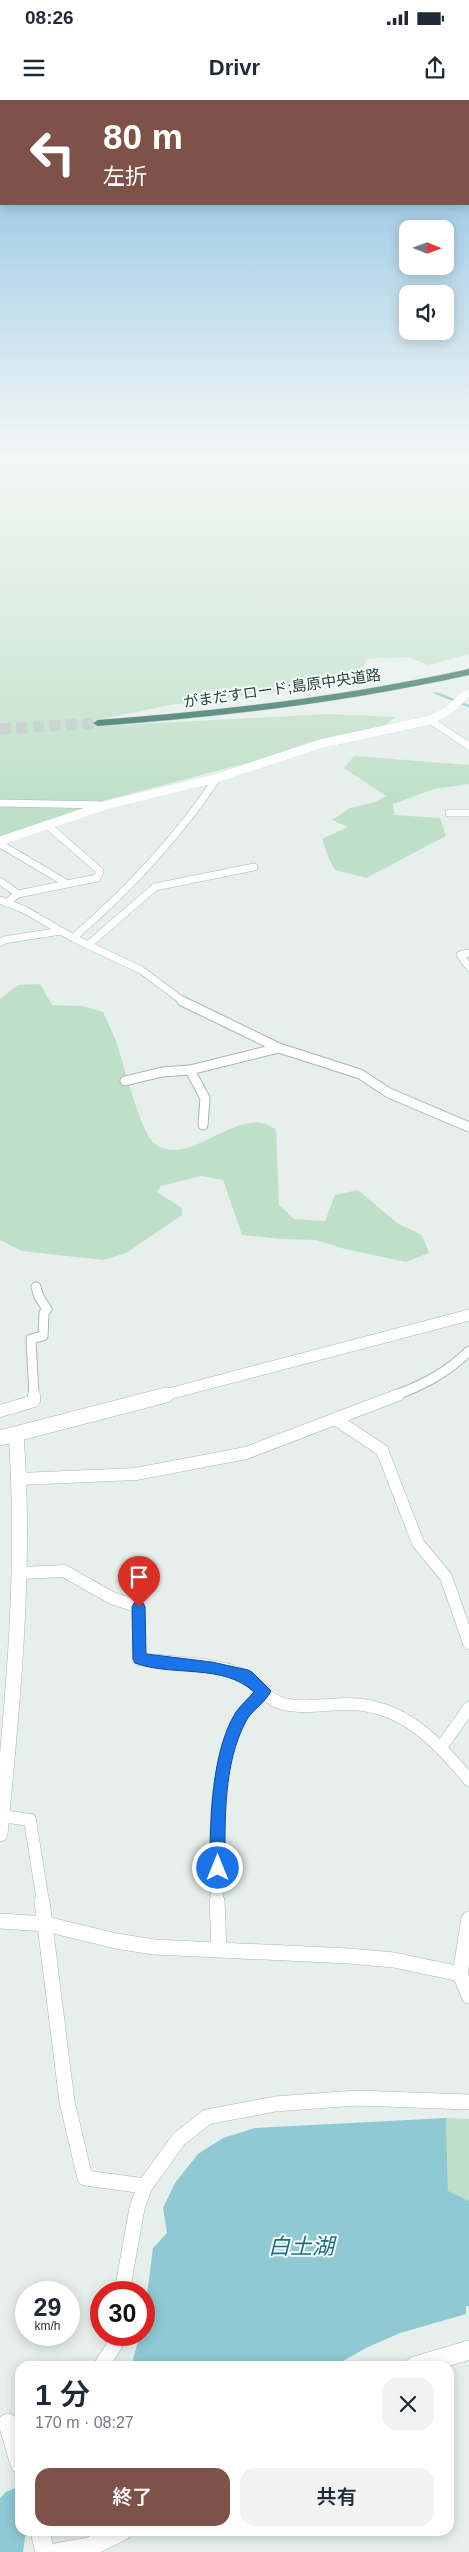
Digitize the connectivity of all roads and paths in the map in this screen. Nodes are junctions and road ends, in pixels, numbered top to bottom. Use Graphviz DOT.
graph roads {
  1 [pos="469,672"];
  2 [pos="469,692"];
  3 [pos="461,701"];
  4 [pos="430,720"];
  5 [pos="98,723"];
  6 [pos="469,746"];
  7 [pos="217,778"];
  8 [pos="0,803"];
  9 [pos="107,805"];
  10 [pos="449,813"];
  11 [pos="469,813"];
  12 [pos="46,824"];
  13 [pos="0,843"];
  14 [pos="254,867"];
  15 [pos="0,881"];
  16 [pos="66,883"];
  17 [pos="18,894"];
  18 [pos="3,901"];
  19 [pos="61,931"];
  20 [pos="73,938"];
  21 [pos="0,943"];
  22 [pos="88,945"];
  23 [pos="469,953"];
  24 [pos="469,967"];
  25 [pos="279,1048"];
  26 [pos="190,1070"];
  27 [pos="125,1081"];
  28 [pos="203,1124"];
  29 [pos="469,1127"];
  30 [pos="36,1286"];
  31 [pos="469,1315"];
  32 [pos="469,1351"];
  33 [pos="0,1411"];
  34 [pos="335,1419"];
  35 [pos="16,1434"];
  36 [pos="0,1438"];
  37 [pos="20,1479"];
  38 [pos="21,1573"];
  39 [pos="469,1643"];
  40 [pos="264,1691"];
  41 [pos="469,1708"];
  42 [pos="442,1746"];
  43 [pos="469,1780"];
  44 [pos="2,1816"];
  45 [pos="0,1834"];
  46 [pos="469,1919"];
  47 [pos="0,1921"];
  48 [pos="46,1924"];
  49 [pos="219,1950"];
  50 [pos="460,1974"];
  51 [pos="469,1996"];
  52 [pos="469,2102"];
  53 [pos="145,2186"];
  54 [pos="124,2281"];
  55 [pos="114,2346"];
  56 [pos="469,2350"];
  57 [pos="104,2361"];
  58 [pos="432,2361"];
  59 [pos="9,2423"];
  60 [pos="15,2445"];
  61 [pos="41,2536"];
  62 [pos="113,2536"];
  63 [pos="89,2549"];
  64 [pos="45,2552"];
  65 [pos="59,2552"];
  1 -- 5 [label="highway, がまだすロード;島原中央道路"];
  2 -- 3 [label="street"];
  3 -- 4 [label="street"];
  4 -- 6 [label="street"];
  4 -- 7 [label="street"];
  7 -- 9 [label="street"];
  7 -- 20 [label="street"];
  8 -- 9 [label="street"];
  9 -- 12 [label="street"];
  10 -- 11 [label="street"];
  12 -- 13 [label="street"];
  12 -- 16 [label="street"];
  13 -- 16 [label="street"];
  14 -- 22 [label="street"];
  15 -- 17 [label="street"];
  16 -- 17 [label="street"];
  17 -- 18 [label="street"];
  18 -- 19 [label="street"];
  19 -- 20 [label="street"];
  19 -- 21 [label="street"];
  20 -- 22 [label="street"];
  22 -- 25 [label="street"];
  23 -- 24 [label="street"];
  25 -- 26 [label="street"];
  25 -- 29 [label="street"];
  26 -- 27 [label="street"];
  26 -- 28 [label="street"];
  30 -- 33 [label="street"];
  31 -- 35 [label="street"];
  32 -- 34 [label="street"];
  34 -- 37 [label="street"];
  34 -- 39 [label="street"];
  35 -- 36 [label="street"];
  35 -- 37 [label="street"];
  37 -- 38 [label="street"];
  38 -- 40 [label="street"];
  38 -- 44 [label="street"];
  40 -- 42 [label="street"];
  40 -- 49 [label="street"];
  41 -- 42 [label="street"];
  42 -- 43 [label="street"];
  44 -- 45 [label="street"];
  44 -- 48 [label="street"];
  46 -- 50 [label="street"];
  47 -- 48 [label="street"];
  48 -- 49 [label="street"];
  48 -- 53 [label="street"];
  49 -- 50 [label="street"];
  50 -- 51 [label="street"];
  52 -- 53 [label="street"];
  53 -- 54 [label="street"];
  55 -- 57 [label="street"];
  56 -- 58 [label="street"];
  59 -- 60 [label="street"];
  61 -- 64 [label="street"];
  62 -- 63 [label="street"];
  63 -- 65 [label="street"];
}
